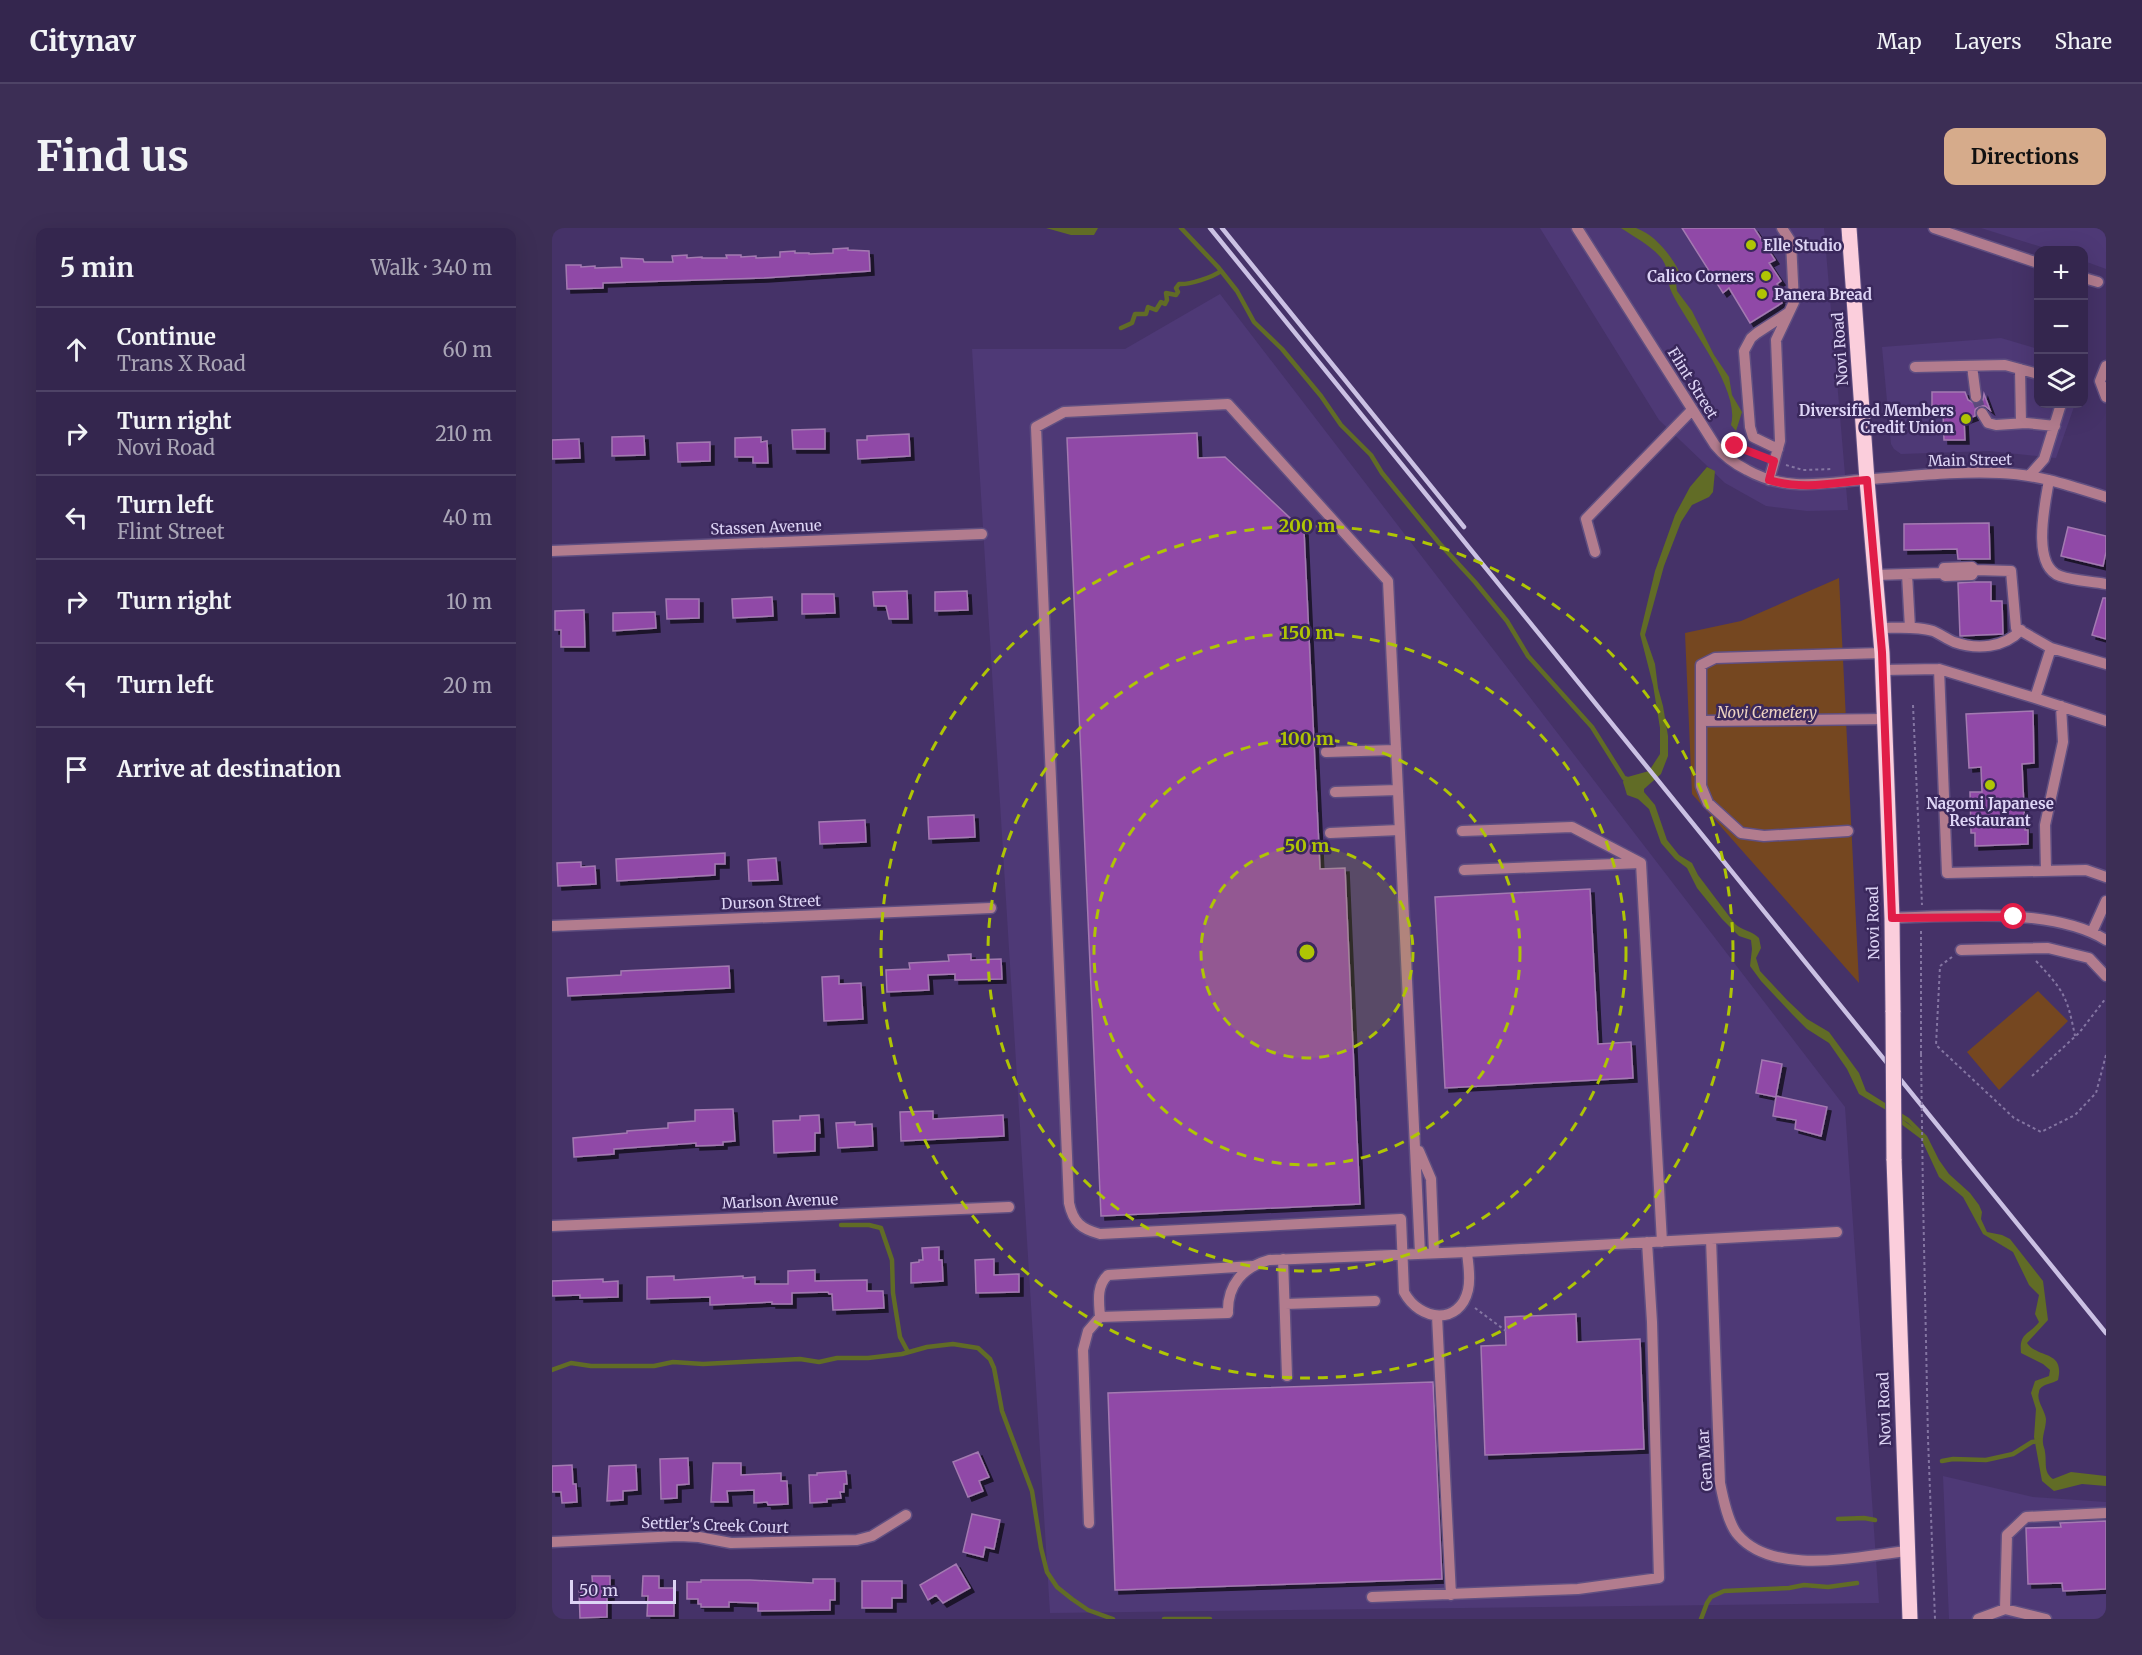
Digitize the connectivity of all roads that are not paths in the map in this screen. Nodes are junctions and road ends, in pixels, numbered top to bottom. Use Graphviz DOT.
graph roads {
  1 [pos="1577,228"];
  2 [pos="1782,228"];
  3 [pos="1849,228"];
  4 [pos="1934,228"];
  5 [pos="2034,262"];
  6 [pos="2088,279"];
  7 [pos="2098,282"];
  8 [pos="1790,312"];
  9 [pos="1972,366"];
  10 [pos="2106,366"];
  11 [pos="1915,367"];
  12 [pos="2020,369"];
  13 [pos="2034,373"];
  14 [pos="1976,397"];
  15 [pos="2106,397"];
  16 [pos="2060,408"];
  17 [pos="1692,410"];
  18 [pos="1982,413"];
  19 [pos="2021,423"];
  20 [pos="2055,426"];
  21 [pos="1778,449"];
  22 [pos="2029,476"];
  23 [pos="1769,480"];
  24 [pos="1867,480"];
  25 [pos="2049,480"];
  26 [pos="2106,497"];
  27 [pos="982,534"];
  28 [pos="552,551"];
  29 [pos="1595,552"];
  30 [pos="1907,574"];
  31 [pos="1876,575"];
  32 [pos="2106,584"];
  33 [pos="1880,628"];
  34 [pos="1910,628"];
  35 [pos="2021,630"];
  36 [pos="2051,648"];
  37 [pos="1882,652"];
  38 [pos="2106,664"];
  39 [pos="1939,669"];
  40 [pos="1883,670"];
  41 [pos="2036,698"];
  42 [pos="2061,706"];
  43 [pos="1885,719"];
  44 [pos="1701,721"];
  45 [pos="2106,721"];
  46 [pos="1395,750"];
  47 [pos="1326,752"];
  48 [pos="1397,790"];
  49 [pos="1335,792"];
  50 [pos="1399,830"];
  51 [pos="1462,831"];
  52 [pos="1848,831"];
  53 [pos="1330,833"];
  54 [pos="1641,863"];
  55 [pos="1464,870"];
  56 [pos="2046,871"];
  57 [pos="2106,877"];
  58 [pos="2106,901"];
  59 [pos="992,908"];
  60 [pos="1892,918"];
  61 [pos="552,926"];
  62 [pos="2092,932"];
  63 [pos="2106,940"];
  64 [pos="1961,950"];
  65 [pos="2106,976"];
  66 [pos="1415,1143"];
  67 [pos="1009,1207"];
  68 [pos="552,1226"];
  69 [pos="1836,1232"];
  70 [pos="1711,1239"];
  71 [pos="1647,1242"];
  72 [pos="1662,1242"];
  73 [pos="1467,1252"];
  74 [pos="1420,1253"];
  75 [pos="1434,1253"];
  76 [pos="1402,1254"];
  77 [pos="1283,1259"];
  78 [pos="1253,1266"];
  79 [pos="1375,1301"];
  80 [pos="1285,1304"];
  81 [pos="1437,1316"];
  82 [pos="1100,1317"];
  83 [pos="1287,1376"];
  84 [pos="2106,1513"];
  85 [pos="906,1515"];
  86 [pos="1089,1523"];
  87 [pos="552,1542"];
  88 [pos="1907,1551"];
  89 [pos="1451,1595"];
  90 [pos="1372,1597"];
  91 [pos="2005,1609"];
  92 [pos="1910,1619"];
  93 [pos="1978,1619"];
  94 [pos="2046,1619"];
  1 -- 17 [label="street, Flint Street"];
  2 -- 8 [label="street"];
  3 -- 24 [label="main road, Novi Road"];
  4 -- 5 [label="street"];
  6 -- 7 [label="street"];
  8 -- 21 [label="street"];
  8 -- 21 [label="street"];
  9 -- 11 [label="street"];
  9 -- 12 [label="street"];
  9 -- 14 [label="street"];
  10 -- 15 [label="street"];
  12 -- 13 [label="street"];
  12 -- 19 [label="street"];
  16 -- 20 [label="street"];
  17 -- 23 [label="street, Flint Street"];
  17 -- 29 [label="street"];
  18 -- 19 [label="street"];
  19 -- 20 [label="street"];
  20 -- 22 [label="street"];
  21 -- 23 [label="street"];
  22 -- 24 [label="street, Main Street"];
  22 -- 25 [label="street, Main Street"];
  23 -- 24 [label="street, Flint Street"];
  24 -- 31 [label="main road, Novi Road"];
  25 -- 26 [label="street, Main Street"];
  25 -- 32 [label="street"];
  27 -- 28 [label="street, Stassen Avenue"];
  30 -- 31 [label="street"];
  30 -- 34 [label="street"];
  30 -- 35 [label="street"];
  31 -- 33 [label="main road, Novi Road"];
  33 -- 34 [label="street"];
  33 -- 37 [label="main road, Novi Road"];
  34 -- 35 [label="street"];
  35 -- 36 [label="street"];
  36 -- 38 [label="street"];
  36 -- 41 [label="street"];
  37 -- 40 [label="main road, Novi Road"];
  37 -- 44 [label="street"];
  39 -- 40 [label="street"];
  39 -- 41 [label="street"];
  39 -- 56 [label="street"];
  40 -- 43 [label="main road, Novi Road"];
  41 -- 42 [label="street"];
  42 -- 45 [label="street"];
  42 -- 56 [label="street"];
  43 -- 44 [label="street"];
  43 -- 60 [label="main road, Novi Road"];
  44 -- 52 [label="street"];
  46 -- 47 [label="street"];
  46 -- 48 [label="street"];
  46 -- 76 [label="street"];
  48 -- 49 [label="street"];
  48 -- 50 [label="street"];
  50 -- 53 [label="street"];
  50 -- 66 [label="street"];
  51 -- 54 [label="street"];
  54 -- 55 [label="street"];
  54 -- 72 [label="street"];
  56 -- 57 [label="street"];
  58 -- 62 [label="street"];
  59 -- 61 [label="street, Durson Street"];
  60 -- 62 [label="street"];
  60 -- 88 [label="main road, Novi Road, bridge"];
  62 -- 63 [label="street"];
  64 -- 65 [label="street"];
  66 -- 74 [label="street"];
  66 -- 75 [label="street"];
  67 -- 68 [label="street, Marlson Avenue"];
  69 -- 70 [label="street"];
  70 -- 72 [label="street"];
  70 -- 88 [label="street, Gen Mar"];
  71 -- 72 [label="street"];
  71 -- 73 [label="street"];
  71 -- 89 [label="street"];
  73 -- 75 [label="street"];
  73 -- 81 [label="street"];
  74 -- 75 [label="street"];
  74 -- 76 [label="street"];
  76 -- 77 [label="street"];
  76 -- 81 [label="street"];
  77 -- 78 [label="street"];
  77 -- 80 [label="street"];
  78 -- 82 [label="street"];
  78 -- 82 [label="street"];
  79 -- 80 [label="street"];
  80 -- 83 [label="street"];
  81 -- 89 [label="street"];
  82 -- 86 [label="street"];
  84 -- 91 [label="street"];
  85 -- 87 [label="street, Settler's Creek Court"];
  88 -- 92 [label="main road, Novi Road"];
  89 -- 90 [label="street"];
  91 -- 93 [label="street"];
  91 -- 94 [label="street"];
}
